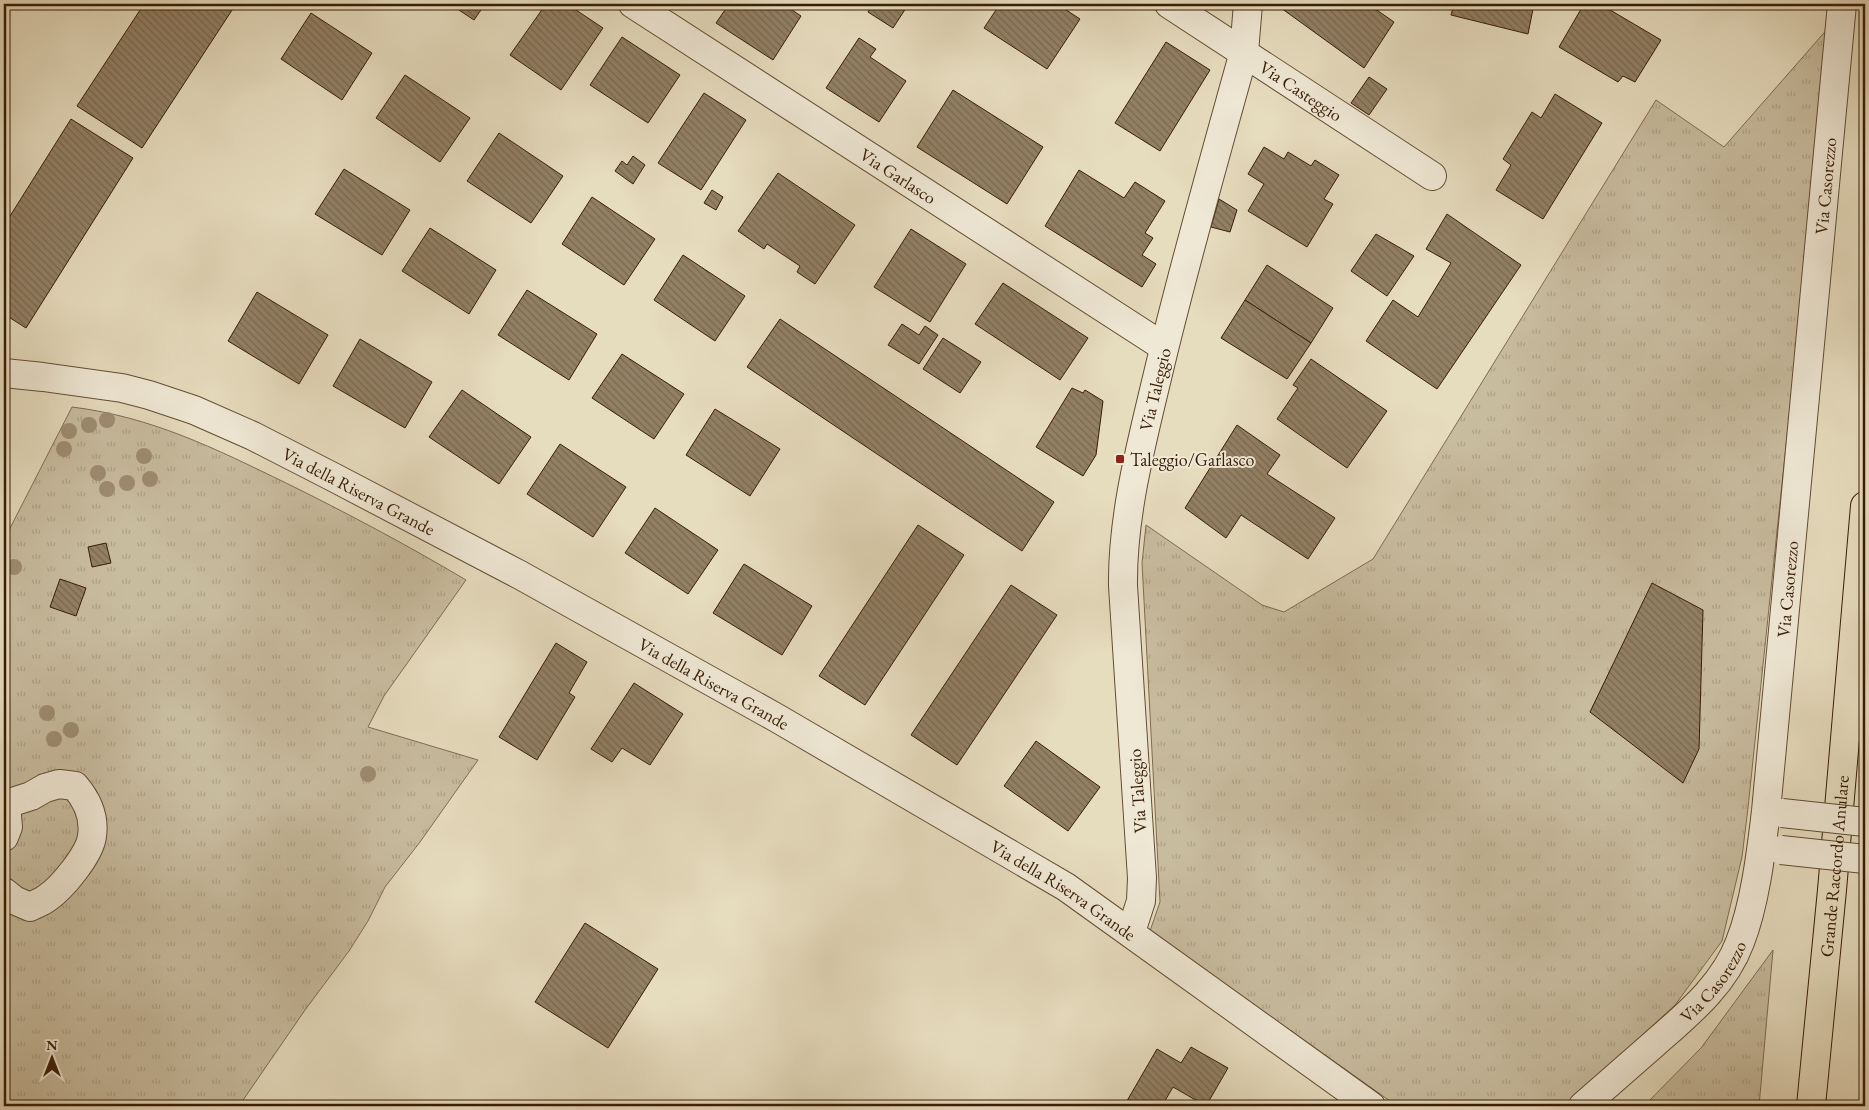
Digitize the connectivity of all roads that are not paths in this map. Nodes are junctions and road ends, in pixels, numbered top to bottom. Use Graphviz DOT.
graph roads {
  1 [pos="633,4"];
  2 [pos="1169,4"];
  3 [pos="1248,4"];
  4 [pos="1842,4"];
  5 [pos="1244,52"];
  6 [pos="1432,176"];
  7 [pos="1164,347"];
  8 [pos="7,373"];
  9 [pos="1865,506"];
  10 [pos="1774,812"];
  11 [pos="5,818"];
  12 [pos="1865,822"];
  13 [pos="1771,849"];
  14 [pos="1865,859"];
  15 [pos="4,892"];
  16 [pos="1131,932"];
  17 [pos="1371,1106"];
  18 [pos="1583,1106"];
  19 [pos="1811,1106"];
  1 -- 7 [label="street, Via Garlasco"];
  2 -- 5 [label="street, Via Casteggio"];
  3 -- 5 [label="street, Via Taleggio"];
  4 -- 10 [label="street, Via Casorezzo"];
  5 -- 6 [label="street, Via Casteggio"];
  5 -- 7 [label="street, Via Taleggio"];
  7 -- 16 [label="street, Via Taleggio"];
  8 -- 16 [label="street, Via della Riserva Grande"];
  9 -- 19 [label="highway, Grande Raccordo Anulare"];
  10 -- 12 [label="street, bridge"];
  10 -- 13 [label="street, Via Casorezzo"];
  11 -- 15 [label="street"];
  13 -- 14 [label="street, bridge"];
  13 -- 18 [label="street, Via Casorezzo"];
  16 -- 17 [label="street, Via della Riserva Grande"];
}
